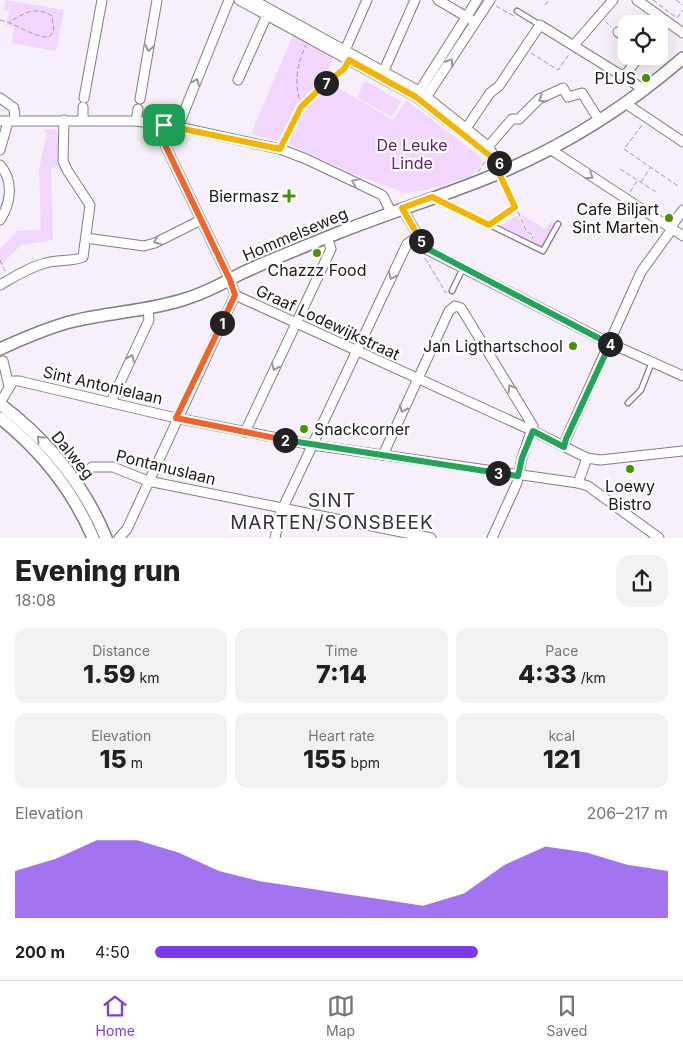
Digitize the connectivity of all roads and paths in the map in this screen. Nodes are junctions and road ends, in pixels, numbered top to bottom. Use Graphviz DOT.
graph roads {
  1 [pos="102,0"];
  2 [pos="157,0"];
  3 [pos="229,0"];
  4 [pos="239,0"];
  5 [pos="253,0"];
  6 [pos="367,0"];
  7 [pos="415,0"];
  8 [pos="438,0"];
  9 [pos="477,0"];
  10 [pos="549,0"];
  11 [pos="613,0"];
  12 [pos="636,0"];
  13 [pos="653,0"];
  14 [pos="676,0"];
  15 [pos="490,1"];
  16 [pos="545,5"];
  17 [pos="683,5"];
  18 [pos="683,10"];
  19 [pos="517,11"];
  20 [pos="267,15"];
  21 [pos="600,15"];
  22 [pos="465,17"];
  23 [pos="0,20"];
  24 [pos="10,22"];
  25 [pos="477,22"];
  26 [pos="540,25"];
  27 [pos="618,32"];
  28 [pos="683,33"];
  29 [pos="309,38"];
  30 [pos="574,46"];
  31 [pos="525,49"];
  32 [pos="345,55"];
  33 [pos="683,58"];
  34 [pos="633,65"];
  35 [pos="382,74"];
  36 [pos="625,76"];
  37 [pos="238,80"];
  38 [pos="645,90"];
  39 [pos="421,97"];
  40 [pos="0,98"];
  41 [pos="625,103"];
  42 [pos="301,107"];
  43 [pos="647,118"];
  44 [pos="64,120"];
  45 [pos="83,120"];
  46 [pos="599,120"];
  47 [pos="8,121"];
  48 [pos="136,121"];
  49 [pos="164,125"];
  50 [pos="178,128"];
  51 [pos="465,131"];
  52 [pos="683,142"];
  53 [pos="280,149"];
  54 [pos="0,150"];
  55 [pos="487,150"];
  56 [pos="550,150"];
  57 [pos="0,165"];
  58 [pos="500,168"];
  59 [pos="650,168"];
  60 [pos="620,169"];
  61 [pos="638,180"];
  62 [pos="475,182"];
  63 [pos="641,182"];
  64 [pos="678,186"];
  65 [pos="656,192"];
  66 [pos="432,197"];
  67 [pos="625,200"];
  68 [pos="515,207"];
  69 [pos="396,210"];
  70 [pos="683,210"];
  71 [pos="0,220"];
  72 [pos="201,220"];
  73 [pos="558,224"];
  74 [pos="489,225"];
  75 [pos="671,228"];
  76 [pos="533,235"];
  77 [pos="418,236"];
  78 [pos="683,236"];
  79 [pos="327,237"];
  80 [pos="86,238"];
  81 [pos="424,256"];
  82 [pos="0,260"];
  83 [pos="463,268"];
  84 [pos="4,270"];
  85 [pos="230,280"];
  86 [pos="0,286"];
  87 [pos="452,291"];
  88 [pos="235,295"];
  89 [pos="456,306"];
  90 [pos="148,309"];
  91 [pos="296,323"];
  92 [pos="612,344"];
  93 [pos="0,349"];
  94 [pos="356,351"];
  95 [pos="3,361"];
  96 [pos="652,362"];
  97 [pos="683,376"];
  98 [pos="417,378"];
  99 [pos="10,386"];
  100 [pos="111,402"];
  101 [pos="0,403"];
  102 [pos="628,403"];
  103 [pos="0,418"];
  104 [pos="176,418"];
  105 [pos="533,431"];
  106 [pos="245,432"];
  107 [pos="313,445"];
  108 [pos="564,447"];
  109 [pos="683,451"];
  110 [pos="383,454"];
  111 [pos="587,458"];
  112 [pos="518,476"];
  113 [pos="60,481"];
  114 [pos="75,481"];
  115 [pos="148,481"];
  116 [pos="578,484"];
  117 [pos="72,497"];
  118 [pos="284,508"];
  119 [pos="93,538"];
  120 [pos="106,538"];
  121 [pos="119,538"];
  122 [pos="275,538"];
  123 [pos="431,538"];
  124 [pos="492,538"];
  125 [pos="659,538"];
  1 -- 45 [label="street"];
  2 -- 48 [label="street, one-way"];
  50 -- 3 [label="street, one-way"];
  4 -- 20 [label="street"];
  5 -- 32 [label="street"];
  6 -- 32 [label="street"];
  7 -- 35 [label="street"];
  8 -- 22 [label="street"];
  9 -- 22 [label="street"];
  10 -- 16 [label="path"];
  11 -- 21 [label="street"];
  12 -- 28 [label="street"];
  13 -- 18 [label="path"];
  14 -- 17 [label="path"];
  15 -- 19 [label="path"];
  15 -- 25 [label="street"];
  19 -- 26 [label="lane"];
  20 -- 29 [label="street"];
  20 -- 37 [label="street"];
  21 -- 27 [label="path"];
  21 -- 30 [label="street"];
  22 -- 25 [label="street"];
  22 -- 39 [label="street"];
  23 -- 24 [label="path"];
  24 -- 24 [label="path"];
  39 -- 25 [label="street, one-way"];
  26 -- 30 [label="street"];
  26 -- 31 [label="street"];
  29 -- 32 [label="street"];
  29 -- 42 [label="path"];
  30 -- 31 [label="path"];
  30 -- 36 [label="street"];
  31 -- 51 [label="street"];
  32 -- 35 [label="street"];
  32 -- 42 [label="path"];
  33 -- 38 [label="street, Hommelseweg"];
  34 -- 36 [label="street"];
  35 -- 39 [label="street"];
  36 -- 38 [label="street"];
  38 -- 41 [label="street, Hommelseweg"];
  39 -- 51 [label="street"];
  40 -- 47 [label="street"];
  41 -- 43 [label="street"];
  41 -- 46 [label="street, Hommelseweg"];
  42 -- 53 [label="path"];
  43 -- 52 [label="street"];
  43 -- 59 [label="path"];
  44 -- 45 [label="street"];
  44 -- 47 [label="street"];
  44 -- 80 [label="street"];
  45 -- 48 [label="street"];
  46 -- 55 [label="street, one-way"];
  46 -- 56 [label="street, Hommelseweg"];
  47 -- 54 [label="street"];
  48 -- 49 [label="street"];
  49 -- 50 [label="street"];
  49 -- 72 [label="street, Graaf Lodewijkstraat"];
  50 -- 53 [label="street"];
  51 -- 55 [label="street"];
  69 -- 53 [label="street, one-way"];
  55 -- 58 [label="street"];
  55 -- 62 [label="path"];
  56 -- 58 [label="street, Hommelseweg"];
  56 -- 67 [label="street, one-way"];
  57 -- 71 [label="street"];
  58 -- 62 [label="street, Hommelseweg"];
  58 -- 68 [label="lane"];
  59 -- 63 [label="path"];
  59 -- 64 [label="path"];
  60 -- 61 [label="path"];
  61 -- 63 [label="path"];
  61 -- 67 [label="path"];
  62 -- 66 [label="street, Hommelseweg"];
  63 -- 65 [label="path"];
  66 -- 69 [label="street, Hommelseweg"];
  66 -- 74 [label="lane"];
  67 -- 75 [label="street"];
  68 -- 74 [label="lane"];
  68 -- 76 [label="path"];
  69 -- 77 [label="street"];
  69 -- 79 [label="street, Hommelseweg"];
  70 -- 75 [label="street"];
  72 -- 80 [label="street, one-way"];
  72 -- 85 [label="street, Graaf Lodewijkstraat"];
  73 -- 74 [label="lane"];
  75 -- 78 [label="street"];
  75 -- 92 [label="street"];
  77 -- 83 [label="street"];
  77 -- 94 [label="street, one-way"];
  79 -- 85 [label="street, Hommelseweg"];
  79 -- 91 [label="street"];
  80 -- 86 [label="street"];
  81 -- 89 [label="path"];
  82 -- 84 [label="path"];
  83 -- 87 [label="lane"];
  83 -- 92 [label="street"];
  85 -- 88 [label="street, Graaf Lodewijkstraat"];
  85 -- 90 [label="street, Hommelseweg"];
  88 -- 91 [label="street, Graaf Lodewijkstraat"];
  88 -- 104 [label="street"];
  89 -- 98 [label="street"];
  105 -- 89 [label="street, one-way"];
  90 -- 93 [label="street, Hommelseweg"];
  100 -- 90 [label="street, one-way"];
  91 -- 94 [label="street, Graaf Lodewijkstraat"];
  91 -- 106 [label="street, one-way"];
  92 -- 96 [label="street"];
  92 -- 108 [label="street"];
  94 -- 98 [label="street, Graaf Lodewijkstraat"];
  94 -- 107 [label="street"];
  95 -- 99 [label="street"];
  96 -- 97 [label="street"];
  96 -- 102 [label="lane"];
  98 -- 105 [label="street, Graaf Lodewijkstraat"];
  98 -- 110 [label="street, one-way"];
  99 -- 100 [label="street, Sint Antonielaan"];
  99 -- 101 [label="street"];
  100 -- 104 [label="street, Sint Antonielaan"];
  114 -- 101 [label="street, Dalweg, one-way"];
  103 -- 113 [label="street, Dalweg"];
  104 -- 106 [label="street, Sint Antonielaan"];
  104 -- 115 [label="street"];
  105 -- 108 [label="street, Graaf Lodewijkstraat"];
  105 -- 112 [label="street"];
  106 -- 107 [label="street, Sint Antonielaan"];
  107 -- 110 [label="street, Sint Antonielaan"];
  107 -- 118 [label="street"];
  108 -- 111 [label="street, Graaf Lodewijkstraat"];
  109 -- 111 [label="street"];
  110 -- 112 [label="street, Sint Antonielaan"];
  111 -- 116 [label="street"];
  112 -- 116 [label="street, Sint Antonielaan"];
  112 -- 124 [label="street"];
  113 -- 114 [label="street"];
  113 -- 117 [label="street, Dalweg"];
  114 -- 115 [label="street, Pontanuslaan"];
  114 -- 117 [label="street"];
  114 -- 120 [label="street, Dalweg"];
  115 -- 118 [label="street, Pontanuslaan"];
  115 -- 121 [label="street"];
  116 -- 125 [label="street, Sint Antonielaan"];
  117 -- 119 [label="street, Dalweg"];
  118 -- 122 [label="street"];
  118 -- 123 [label="street, Pontanuslaan"];
}
